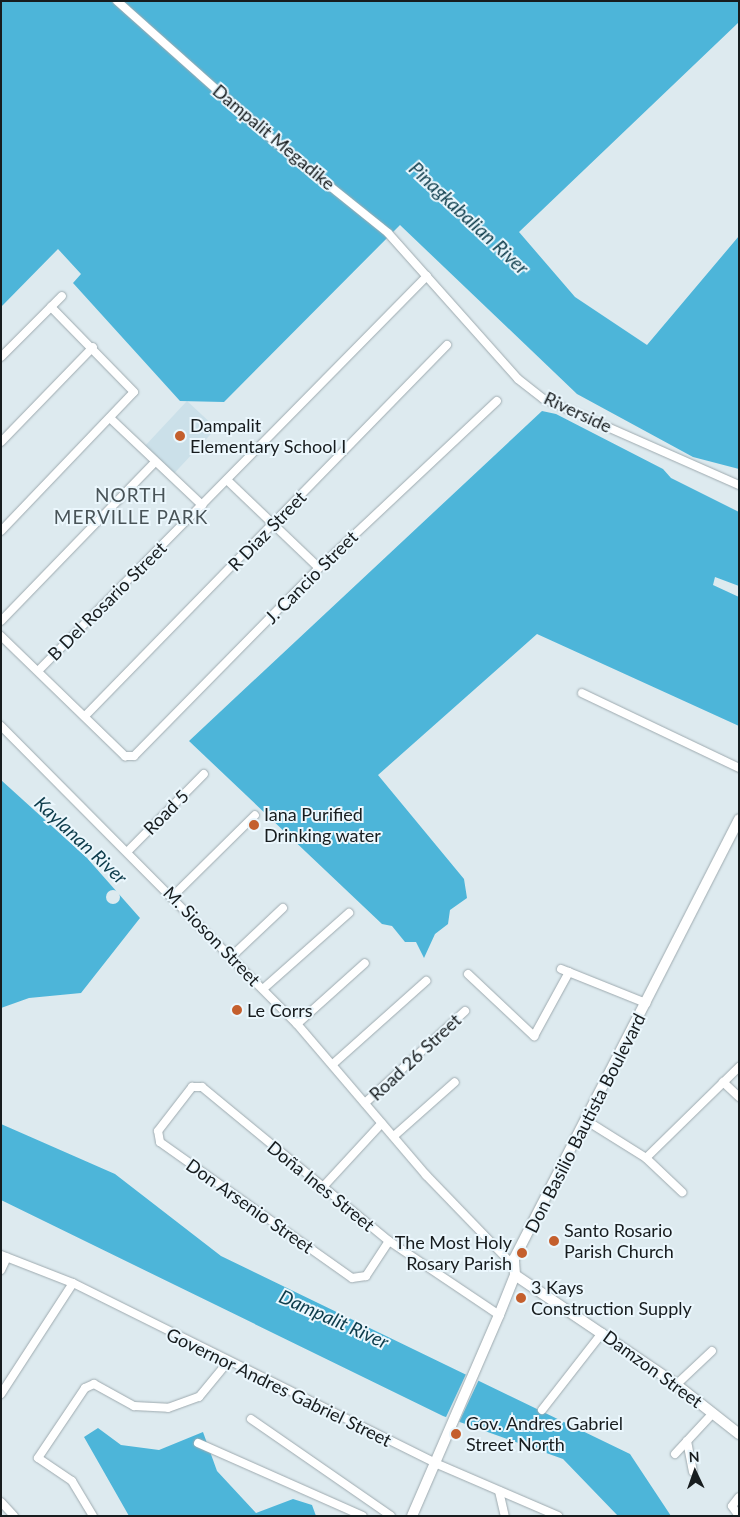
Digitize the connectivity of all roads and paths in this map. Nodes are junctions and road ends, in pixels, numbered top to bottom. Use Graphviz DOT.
graph roads {
  1 [pos="117,1"];
  2 [pos="427,276"];
  3 [pos="62,296"];
  4 [pos="51,307"];
  5 [pos="447,345"];
  6 [pos="93,346"];
  7 [pos="1,357"];
  8 [pos="497,401"];
  9 [pos="110,418"];
  10 [pos="1,442"];
  11 [pos="154,463"];
  12 [pos="227,480"];
  13 [pos="739,485"];
  14 [pos="202,505"];
  15 [pos="273,525"];
  16 [pos="1,531"];
  17 [pos="319,568"];
  18 [pos="1,621"];
  19 [pos="1,636"];
  20 [pos="39,670"];
  21 [pos="582,693"];
  22 [pos="86,715"];
  23 [pos="1,726"];
  24 [pos="739,768"];
  25 [pos="204,774"];
  26 [pos="255,815"];
  27 [pos="739,818"];
  28 [pos="128,851"];
  29 [pos="173,896"];
  30 [pos="283,908"];
  31 [pos="349,913"];
  32 [pos="232,956"];
  33 [pos="365,963"];
  34 [pos="468,974"];
  35 [pos="426,981"];
  36 [pos="263,989"];
  37 [pos="646,1003"];
  38 [pos="466,1011"];
  39 [pos="298,1024"];
  40 [pos="333,1064"];
  41 [pos="739,1067"];
  42 [pos="455,1082"];
  43 [pos="724,1082"];
  44 [pos="196,1086"];
  45 [pos="739,1097"];
  46 [pos="365,1103"];
  47 [pos="587,1121"];
  48 [pos="382,1123"];
  49 [pos="394,1136"];
  50 [pos="646,1158"];
  51 [pos="322,1188"];
  52 [pos="682,1192"];
  53 [pos="389,1241"];
  54 [pos="4,1256"];
  55 [pos="1,1270"];
  56 [pos="514,1270"];
  57 [pos="73,1283"];
  58 [pos="499,1315"];
  59 [pos="602,1333"];
  60 [pos="712,1351"];
  61 [pos="227,1363"];
  62 [pos="677,1384"];
  63 [pos="1,1394"];
  64 [pos="542,1410"];
  65 [pos="713,1413"];
  66 [pos="251,1419"];
  67 [pos="739,1434"];
  68 [pos="687,1441"];
  69 [pos="198,1443"];
  70 [pos="675,1454"];
  71 [pos="435,1463"];
  72 [pos="693,1471"];
  73 [pos="499,1491"];
  74 [pos="739,1497"];
  75 [pos="1,1502"];
  76 [pos="14,1516"];
  77 [pos="93,1516"];
  78 [pos="363,1516"];
  79 [pos="391,1516"];
  80 [pos="412,1516"];
  81 [pos="504,1516"];
  82 [pos="558,1516"];
  83 [pos="739,1516"];
  1 -- 2 [label="street, Dampalit Megadike"];
  2 -- 12 [label="street, B Del Rosario Street"];
  2 -- 13 [label="street, Riverside"];
  3 -- 4 [label="street"];
  4 -- 6 [label="street"];
  4 -- 7 [label="street"];
  5 -- 15 [label="street, R Diaz Street"];
  6 -- 9 [label="street"];
  6 -- 10 [label="street"];
  8 -- 17 [label="street, J. Cancio Street"];
  9 -- 11 [label="street"];
  9 -- 16 [label="street"];
  11 -- 14 [label="street"];
  11 -- 18 [label="street"];
  12 -- 14 [label="street, B Del Rosario Street"];
  12 -- 15 [label="street"];
  14 -- 20 [label="street, B Del Rosario Street"];
  15 -- 17 [label="street"];
  15 -- 22 [label="street, R Diaz Street"];
  17 -- 22 [label="street, J. Cancio Street"];
  19 -- 20 [label="street"];
  20 -- 22 [label="street"];
  21 -- 24 [label="street"];
  23 -- 28 [label="street, M. Sioson Street"];
  25 -- 28 [label="street, Road 5"];
  26 -- 29 [label="street"];
  27 -- 37 [label="main road, Don Basilio Bautista Boulevard"];
  28 -- 29 [label="street, M. Sioson Street"];
  29 -- 32 [label="street, M. Sioson Street"];
  30 -- 32 [label="street"];
  31 -- 36 [label="street"];
  32 -- 36 [label="street, M. Sioson Street"];
  33 -- 39 [label="street"];
  34 -- 37 [label="street"];
  35 -- 40 [label="street"];
  36 -- 39 [label="street, M. Sioson Street"];
  37 -- 47 [label="main road, Don Basilio Bautista Boulevard"];
  38 -- 46 [label="street, Road 26 Street"];
  39 -- 40 [label="street, M. Sioson Street"];
  40 -- 46 [label="street, M. Sioson Street"];
  41 -- 43 [label="street"];
  42 -- 49 [label="street"];
  43 -- 45 [label="street"];
  43 -- 50 [label="street"];
  44 -- 51 [label="street, Doña Ines Street"];
  44 -- 53 [label="street, Don Arsenio Street"];
  46 -- 48 [label="street, M. Sioson Street"];
  47 -- 50 [label="street"];
  47 -- 56 [label="main road, Don Basilio Bautista Boulevard"];
  48 -- 49 [label="street, M. Sioson Street"];
  48 -- 51 [label="street"];
  49 -- 56 [label="street, M. Sioson Street"];
  50 -- 52 [label="street"];
  51 -- 53 [label="street, Doña Ines Street"];
  53 -- 58 [label="street, Doña Ines Street"];
  54 -- 55 [label="street"];
  54 -- 57 [label="street, Governor Andres Gabriel Street"];
  56 -- 58 [label="main road, Don Basilio Bautista Boulevard"];
  56 -- 59 [label="main road, Damzon Street"];
  57 -- 61 [label="street, Governor Andres Gabriel Street"];
  57 -- 63 [label="street"];
  58 -- 71 [label="main road, Don Basilio Bautista Boulevard"];
  59 -- 62 [label="main road, Damzon Street"];
  59 -- 64 [label="street"];
  60 -- 62 [label="street"];
  61 -- 71 [label="street, Governor Andres Gabriel Street"];
  61 -- 77 [label="street"];
  62 -- 65 [label="main road, Damzon Street"];
  65 -- 67 [label="main road, Damzon Street"];
  65 -- 68 [label="street"];
  66 -- 79 [label="street"];
  68 -- 70 [label="street"];
  68 -- 72 [label="street"];
  69 -- 78 [label="street"];
  71 -- 73 [label="street, Governor Andres Gabriel Street"];
  71 -- 80 [label="main road, Don Basilio Bautista Boulevard"];
  73 -- 81 [label="street"];
  73 -- 82 [label="street, Governor Andres Gabriel Street"];
  74 -- 83 [label="street"];
  75 -- 76 [label="street"];
}
